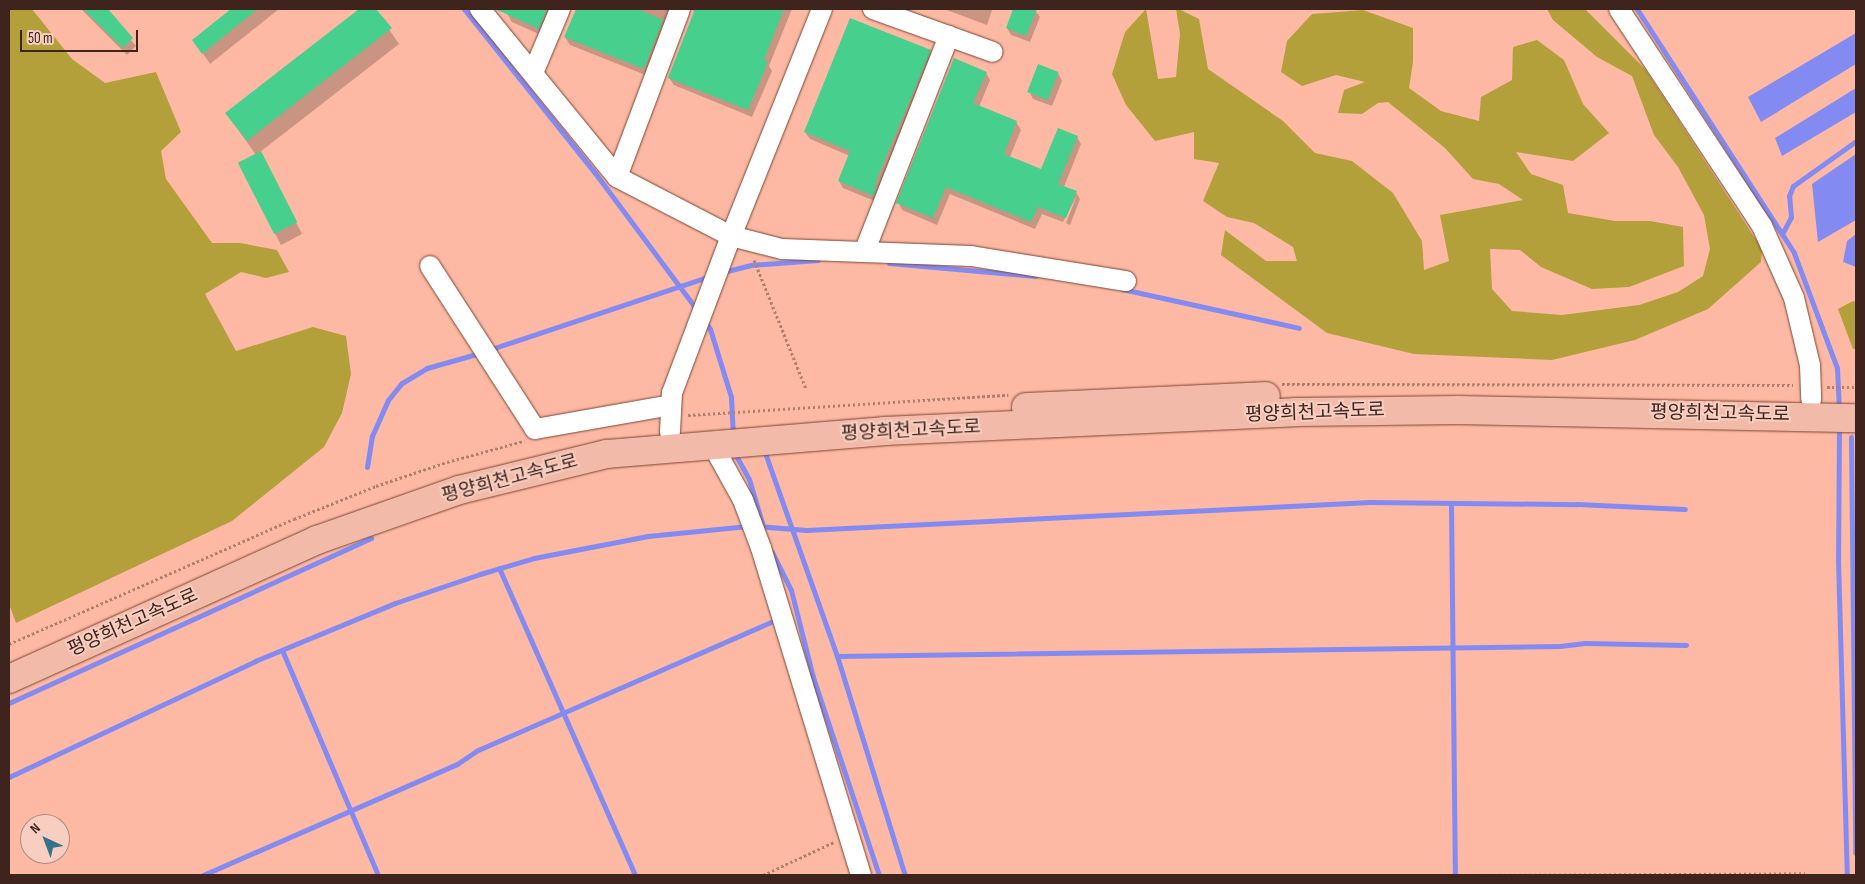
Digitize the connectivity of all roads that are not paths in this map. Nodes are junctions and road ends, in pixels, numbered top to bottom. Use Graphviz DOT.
graph roads {
  1 [pos="480,9"];
  2 [pos="560,9"];
  3 [pos="680,9"];
  4 [pos="822,9"];
  5 [pos="873,9"];
  6 [pos="1619,9"];
  7 [pos="950,36"];
  8 [pos="993,52"];
  9 [pos="533,73"];
  10 [pos="617,177"];
  11 [pos="731,236"];
  12 [pos="865,250"];
  13 [pos="430,266"];
  14 [pos="1126,282"];
  15 [pos="1820,401"];
  16 [pos="1855,402"];
  17 [pos="671,405"];
  18 [pos="729,429"];
  19 [pos="670,432"];
  20 [pos="9,662"];
  21 [pos="9,680"];
  22 [pos="861,875"];
  1 -- 9 [label="street"];
  2 -- 9 [label="street"];
  3 -- 10 [label="street"];
  4 -- 11 [label="street"];
  5 -- 7 [label="street"];
  6 -- 15 [label="street"];
  7 -- 8 [label="street"];
  7 -- 12 [label="street"];
  9 -- 10 [label="street"];
  10 -- 11 [label="street"];
  11 -- 12 [label="street"];
  11 -- 17 [label="street"];
  12 -- 14 [label="street"];
  13 -- 17 [label="street"];
  15 -- 16 [label="highway, 평양희천고속도로"];
  15 -- 18 [label="highway, 평양희천고속도로"];
  17 -- 19 [label="street"];
  18 -- 19 [label="highway, 평양희천고속도로"];
  18 -- 21 [label="highway, 평양희천고속도로"];
  18 -- 22 [label="street"];
  19 -- 20 [label="highway, 평양희천고속도로"];
}
